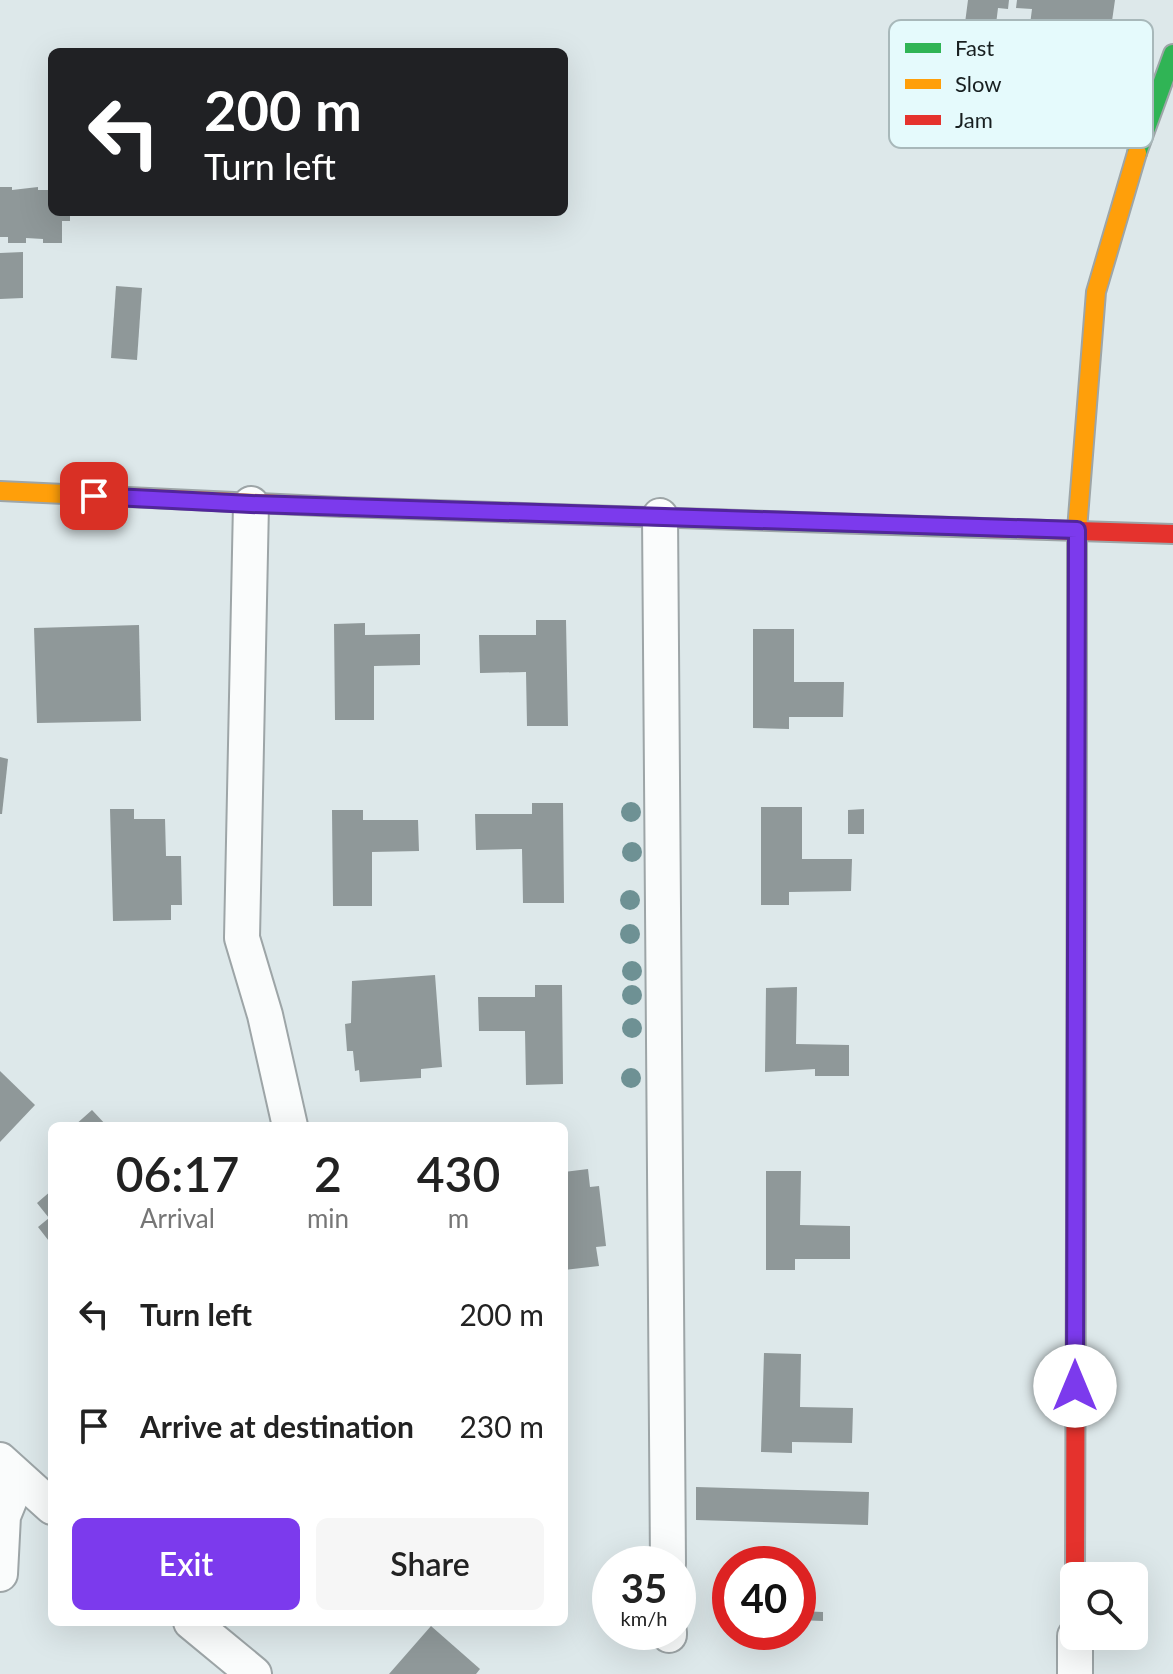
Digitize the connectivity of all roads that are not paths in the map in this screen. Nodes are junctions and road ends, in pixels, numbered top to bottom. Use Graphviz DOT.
graph roads {
  1 [pos="1173,54"];
  2 [pos="1153,108"];
  3 [pos="1139,148"];
  4 [pos="0,491"];
  5 [pos="251,504"];
  6 [pos="660,516"];
  7 [pos="1077,530"];
  8 [pos="1173,534"];
  9 [pos="289,1122"];
  10 [pos="9,1469"];
  11 [pos="48,1503"];
  12 [pos="668,1546"];
  13 [pos="1075,1562"];
  14 [pos="0,1574"];
  15 [pos="196,1626"];
  16 [pos="1075,1650"];
  17 [pos="254,1674"];
  18 [pos="1075,1674"];
  1 -- 2 [label="street"];
  3 -- 7 [label="street"];
  4 -- 5 [label="street"];
  5 -- 6 [label="street"];
  5 -- 9 [label="street"];
  6 -- 7 [label="street"];
  6 -- 12 [label="street"];
  7 -- 8 [label="street"];
  7 -- 13 [label="street"];
  10 -- 11 [label="street"];
  10 -- 14 [label="street"];
  15 -- 17 [label="street"];
  16 -- 18 [label="street"];
}
